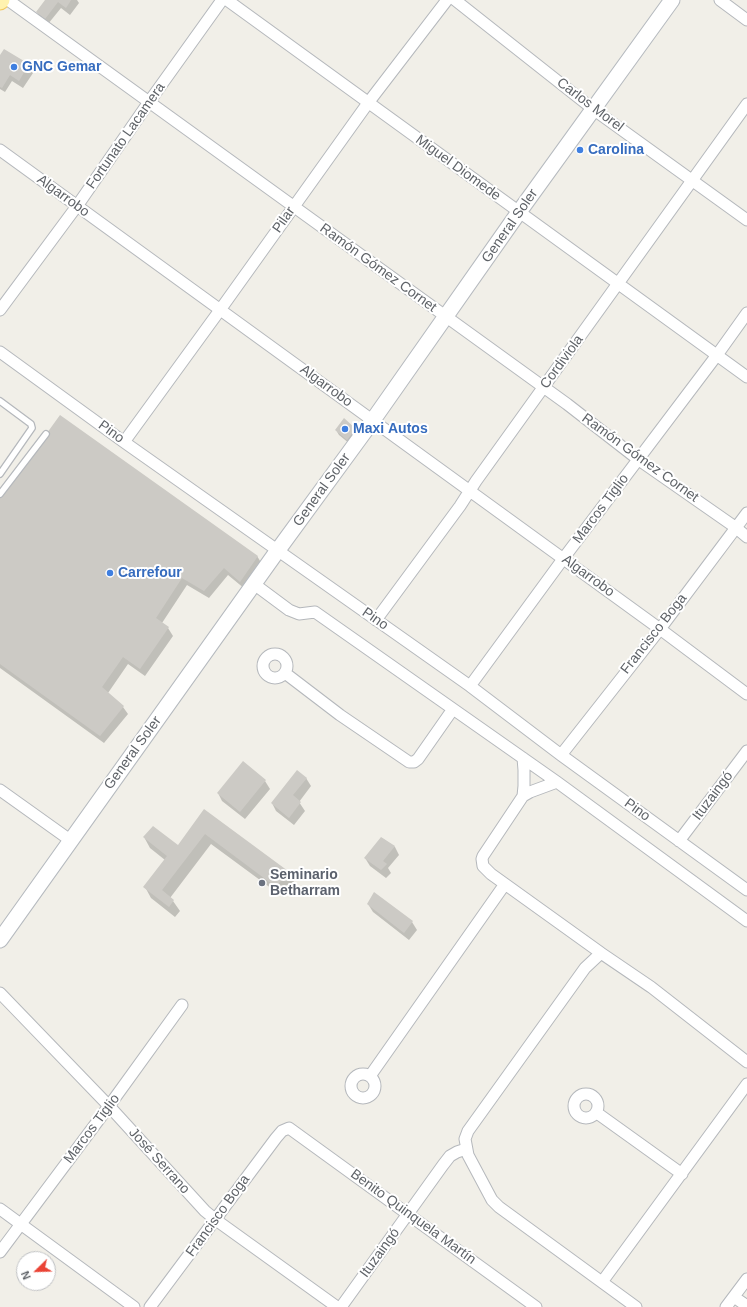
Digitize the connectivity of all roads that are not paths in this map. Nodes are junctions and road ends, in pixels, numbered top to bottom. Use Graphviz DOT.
graph roads {
  1 [pos="8,0"];
  2 [pos="222,0"];
  3 [pos="227,0"];
  4 [pos="447,0"];
  5 [pos="455,0"];
  6 [pos="672,0"];
  7 [pos="720,0"];
  8 [pos="747,20"];
  9 [pos="149,102"];
  10 [pos="368,103"];
  11 [pos="747,104"];
  12 [pos="593,109"];
  13 [pos="0,150"];
  14 [pos="692,180"];
  15 [pos="77,206"];
  16 [pos="294,206"];
  17 [pos="519,212"];
  18 [pos="747,220"];
  19 [pos="618,284"];
  20 [pos="0,310"];
  21 [pos="220,310"];
  22 [pos="747,313"];
  23 [pos="446,317"];
  24 [pos="0,352"];
  25 [pos="717,355"];
  26 [pos="747,377"];
  27 [pos="543,388"];
  28 [pos="0,401"];
  29 [pos="373,420"];
  30 [pos="46,434"];
  31 [pos="124,442"];
  32 [pos="639,460"];
  33 [pos="0,474"];
  34 [pos="470,492"];
  35 [pos="0,494"];
  36 [pos="747,513"];
  37 [pos="735,527"];
  38 [pos="747,537"];
  39 [pos="278,550"];
  40 [pos="563,559"];
  41 [pos="254,584"];
  42 [pos="376,620"];
  43 [pos="660,629"];
  44 [pos="285,673"];
  45 [pos="470,686"];
  46 [pos="747,694"];
  47 [pos="453,709"];
  48 [pos="747,751"];
  49 [pos="561,755"];
  50 [pos="523,758"];
  51 [pos="557,782"];
  52 [pos="0,790"];
  53 [pos="522,796"];
  54 [pos="70,840"];
  55 [pos="679,841"];
  56 [pos="505,884"];
  57 [pos="747,890"];
  58 [pos="747,921"];
  59 [pos="0,940"];
  60 [pos="601,953"];
  61 [pos="0,994"];
  62 [pos="182,1005"];
  63 [pos="747,1062"];
  64 [pos="370,1076"];
  65 [pos="747,1084"];
  66 [pos="110,1106"];
  67 [pos="596,1113"];
  68 [pos="289,1128"];
  69 [pos="466,1149"];
  70 [pos="682,1174"];
  71 [pos="0,1209"];
  72 [pos="408,1214"];
  73 [pos="216,1220"];
  74 [pos="21,1224"];
  75 [pos="0,1252"];
  76 [pos="747,1279"];
  77 [pos="602,1282"];
  78 [pos="734,1297"];
  79 [pos="534,1306"];
  80 [pos="747,1306"];
  81 [pos="134,1307"];
  82 [pos="150,1307"];
  83 [pos="337,1307"];
  84 [pos="341,1307"];
  85 [pos="636,1307"];
  86 [pos="726,1307"];
  1 -- 9 [label="street, Ramón Gómez Cornet"];
  2 -- 9 [label="street, Fortunato Lacamera"];
  3 -- 10 [label="street, Miguel Diomede"];
  4 -- 10 [label="street, Pilar"];
  5 -- 12 [label="street, Carlos Morel"];
  6 -- 12 [label="street, General Soler"];
  7 -- 8 [label="street"];
  9 -- 15 [label="street, Fortunato Lacamera"];
  9 -- 16 [label="street, Ramón Gómez Cornet"];
  10 -- 16 [label="street, Pilar"];
  10 -- 17 [label="street, Miguel Diomede"];
  11 -- 14 [label="street, Cordiviola"];
  12 -- 14 [label="street, Carlos Morel"];
  12 -- 17 [label="street, General Soler"];
  13 -- 15 [label="street, Algarrobo"];
  14 -- 18 [label="street, Carlos Morel"];
  14 -- 19 [label="street, Cordiviola"];
  15 -- 20 [label="street, Fortunato Lacamera"];
  15 -- 21 [label="street, Algarrobo"];
  16 -- 21 [label="street, Pilar"];
  16 -- 23 [label="street, Ramón Gómez Cornet"];
  17 -- 19 [label="street, Miguel Diomede"];
  17 -- 23 [label="street, General Soler"];
  19 -- 25 [label="street, Miguel Diomede"];
  19 -- 27 [label="street, Cordiviola"];
  21 -- 29 [label="street, Algarrobo"];
  21 -- 31 [label="street, Pilar"];
  22 -- 25 [label="street, Marcos Tiglio"];
  23 -- 27 [label="street, Ramón Gómez Cornet"];
  23 -- 29 [label="street, General Soler"];
  24 -- 31 [label="street, Pino"];
  25 -- 26 [label="street, Miguel Diomede"];
  25 -- 32 [label="street, Marcos Tiglio"];
  27 -- 32 [label="street, Ramón Gómez Cornet"];
  27 -- 34 [label="street, Cordiviola"];
  28 -- 33 [label="lane"];
  29 -- 34 [label="street, Algarrobo"];
  29 -- 39 [label="street, General Soler"];
  30 -- 35 [label="lane"];
  31 -- 39 [label="street, Pino"];
  32 -- 37 [label="street, Ramón Gómez Cornet"];
  32 -- 40 [label="street, Marcos Tiglio"];
  34 -- 40 [label="street, Algarrobo"];
  34 -- 42 [label="street, Cordiviola"];
  36 -- 37 [label="street, Francisco Boga"];
  37 -- 38 [label="street, Ramón Gómez Cornet"];
  37 -- 43 [label="street, Francisco Boga"];
  39 -- 41 [label="street, General Soler"];
  39 -- 42 [label="street, Pino"];
  40 -- 43 [label="street, Algarrobo"];
  40 -- 45 [label="street, Marcos Tiglio"];
  41 -- 47 [label="street"];
  41 -- 54 [label="street, General Soler"];
  42 -- 45 [label="street, Pino"];
  43 -- 46 [label="street, Algarrobo"];
  43 -- 49 [label="street, Francisco Boga"];
  44 -- 47 [label="street"];
  45 -- 49 [label="street, Pino"];
  47 -- 50 [label="street"];
  48 -- 55 [label="street, Ituzaingó"];
  49 -- 55 [label="street, Pino"];
  50 -- 51 [label="street"];
  50 -- 53 [label="street"];
  51 -- 53 [label="street"];
  51 -- 58 [label="street"];
  52 -- 54 [label="street"];
  53 -- 56 [label="street"];
  54 -- 59 [label="street, General Soler"];
  55 -- 57 [label="street, Pino"];
  56 -- 60 [label="street"];
  56 -- 64 [label="street"];
  60 -- 63 [label="street"];
  60 -- 69 [label="street"];
  61 -- 66 [label="street, José Serrano"];
  62 -- 66 [label="street, Marcos Tiglio"];
  65 -- 70 [label="street"];
  66 -- 73 [label="street, José Serrano"];
  66 -- 74 [label="street, Marcos Tiglio"];
  67 -- 70 [label="street"];
  68 -- 72 [label="street, Benito Quinquela Martín"];
  68 -- 73 [label="street, Francisco Boga"];
  69 -- 72 [label="street, Ituzaingó"];
  69 -- 77 [label="street"];
  70 -- 77 [label="street"];
  71 -- 74 [label="street"];
  72 -- 79 [label="street, Benito Quinquela Martín"];
  72 -- 84 [label="street, Ituzaingó"];
  73 -- 82 [label="street, Francisco Boga"];
  73 -- 83 [label="street, José Serrano"];
  74 -- 75 [label="street, Marcos Tiglio"];
  74 -- 81 [label="street"];
  76 -- 78 [label="street"];
  77 -- 85 [label="street"];
  78 -- 80 [label="street"];
  78 -- 86 [label="street"];
}
